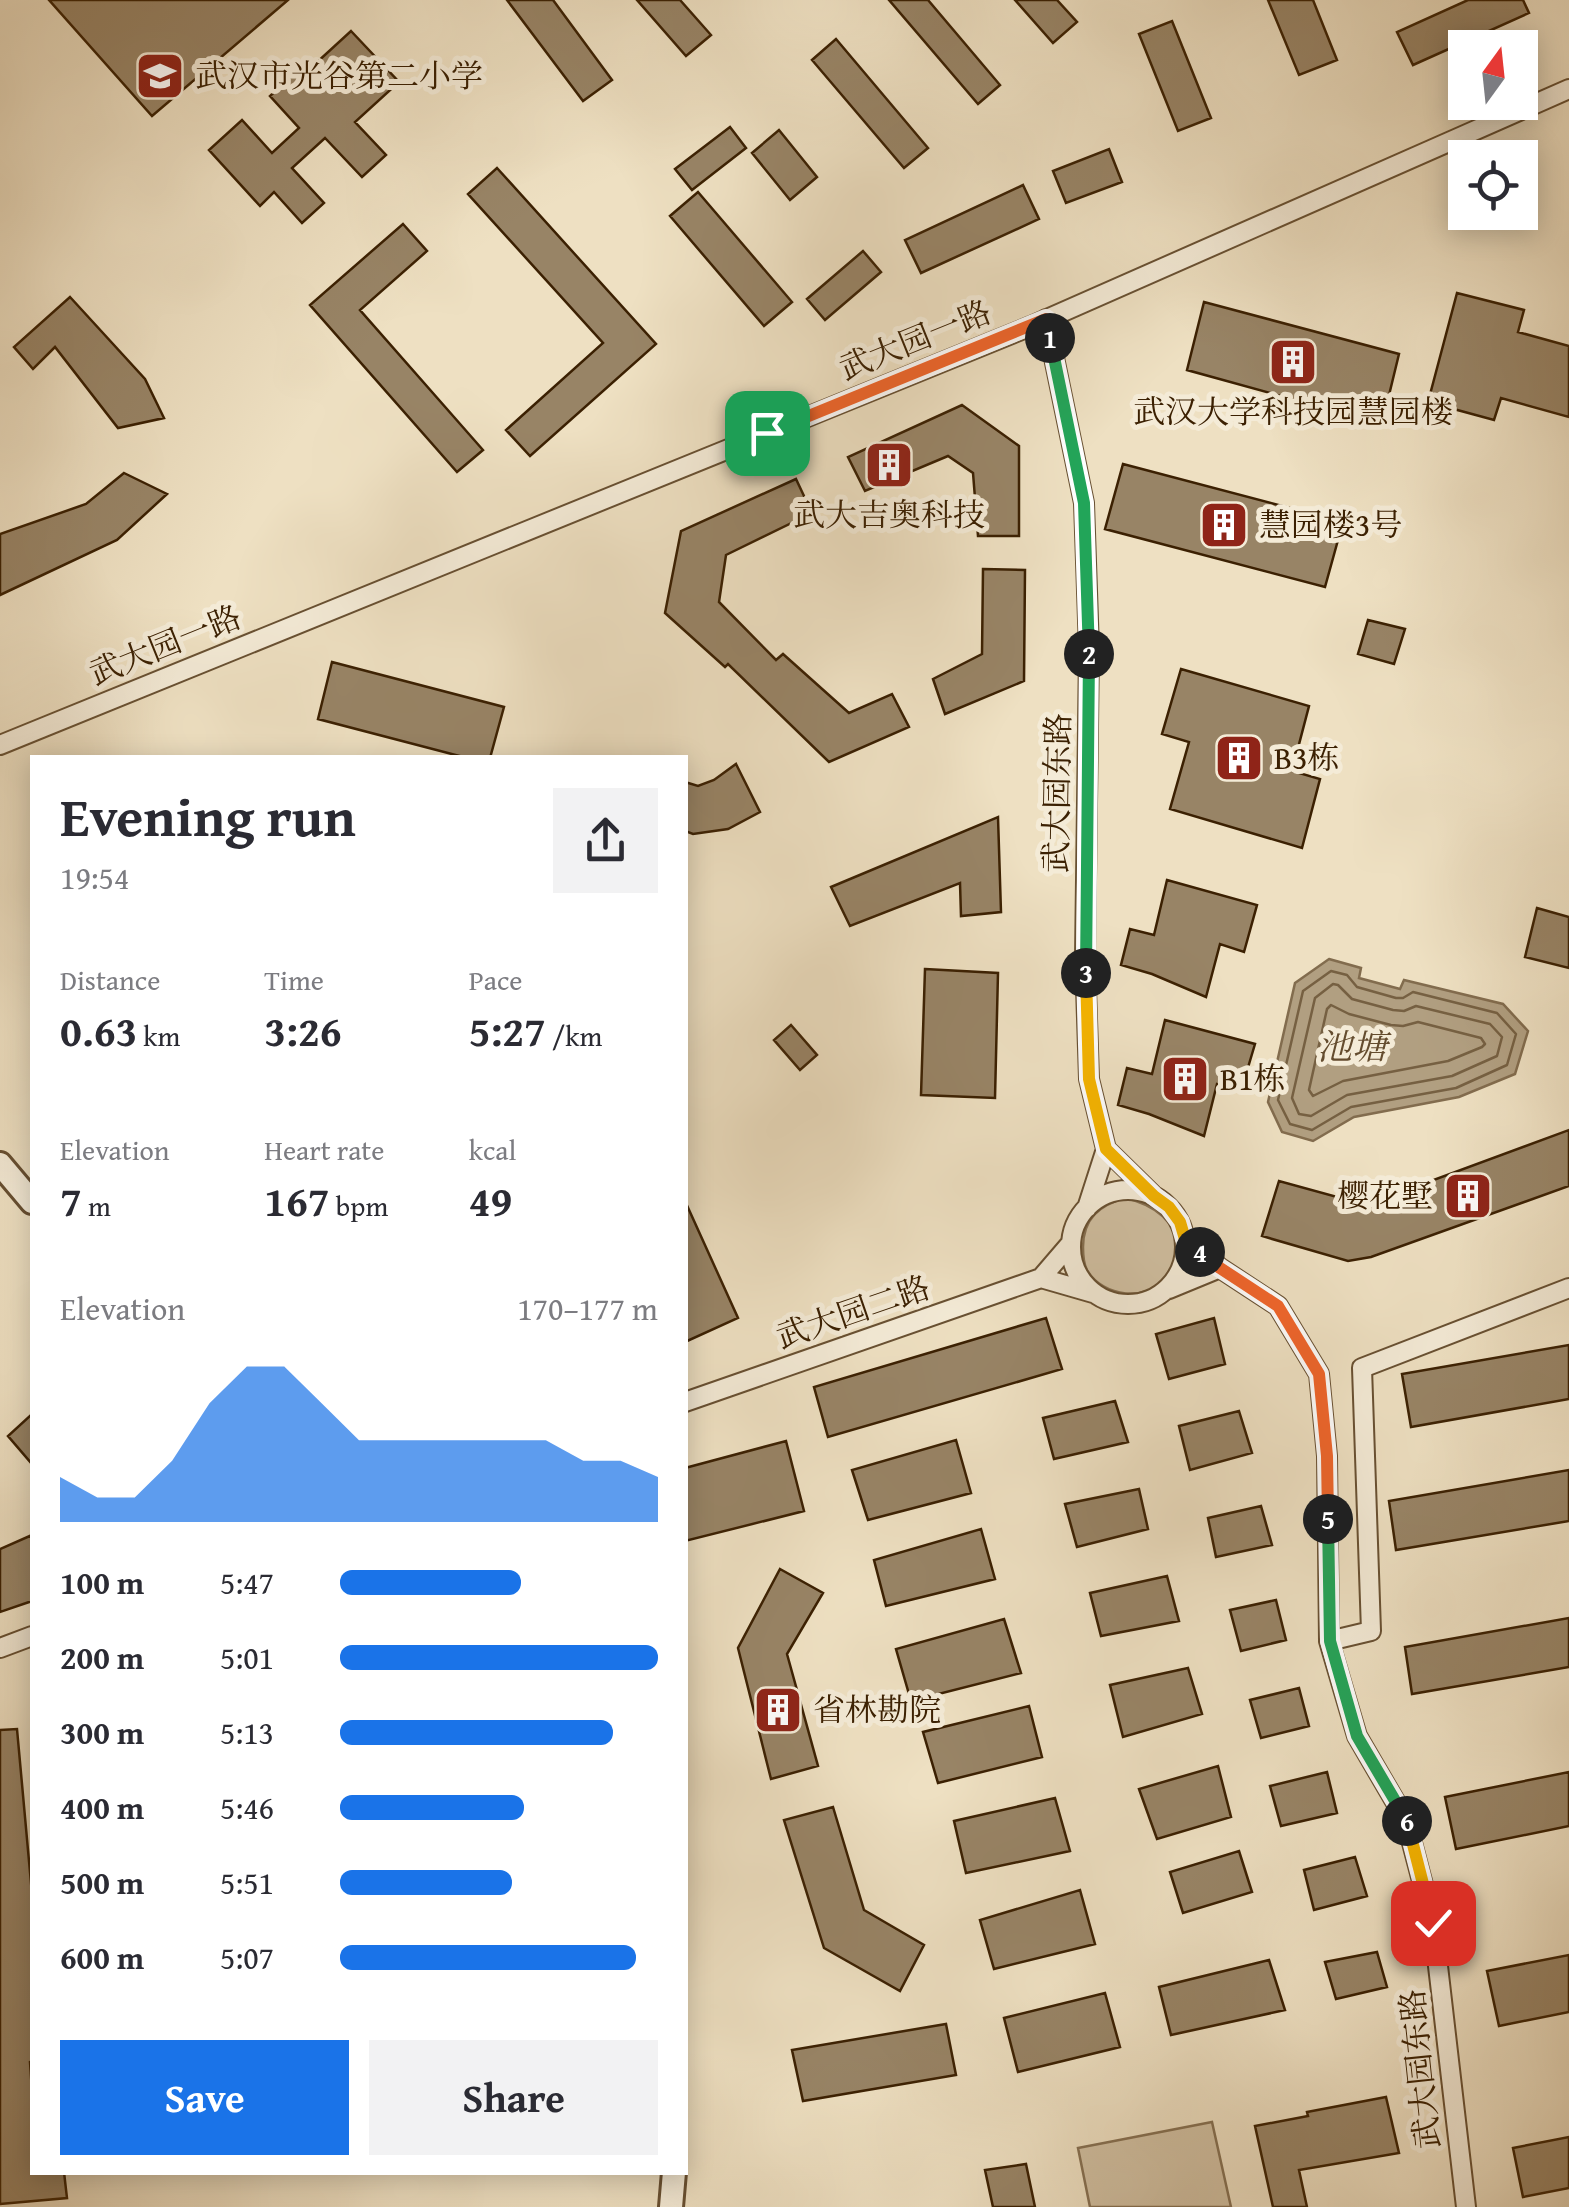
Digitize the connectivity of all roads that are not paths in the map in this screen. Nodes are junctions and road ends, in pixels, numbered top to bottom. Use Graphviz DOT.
graph roads {
  1 [pos="1569,89"];
  2 [pos="1046,319"];
  3 [pos="0,745"];
  4 [pos="1106,1149"];
  5 [pos="0,1164"];
  6 [pos="1154,1196"];
  7 [pos="30,1200"];
  8 [pos="1087,1208"];
  9 [pos="1185,1239"];
  10 [pos="1072,1242"];
  11 [pos="1220,1268"];
  12 [pos="1041,1278"];
  13 [pos="1569,1288"];
  14 [pos="1166,1291"];
  15 [pos="1094,1293"];
  16 [pos="688,1401"];
  17 [pos="30,1637"];
  18 [pos="1330,1641"];
  19 [pos="0,1648"];
  20 [pos="674,2175"];
  21 [pos="671,2207"];
  22 [pos="1466,2207"];
  1 -- 2 [label="street, 武大园一路"];
  2 -- 3 [label="street, 武大园一路"];
  2 -- 4 [label="street, 武大园东路"];
  4 -- 6 [label="street"];
  4 -- 8 [label="street"];
  5 -- 7 [label="street"];
  6 -- 8 [label="street"];
  6 -- 9 [label="street"];
  8 -- 10 [label="street"];
  9 -- 11 [label="street, 武大园东路"];
  9 -- 14 [label="street"];
  10 -- 12 [label="street"];
  10 -- 15 [label="street"];
  11 -- 14 [label="street"];
  11 -- 18 [label="street, 武大园东路"];
  12 -- 15 [label="street"];
  12 -- 16 [label="street, 武大园二路"];
  13 -- 18 [label="street"];
  14 -- 15 [label="street"];
  17 -- 19 [label="street"];
  18 -- 22 [label="street, 武大园东路"];
  20 -- 21 [label="street"];
}
